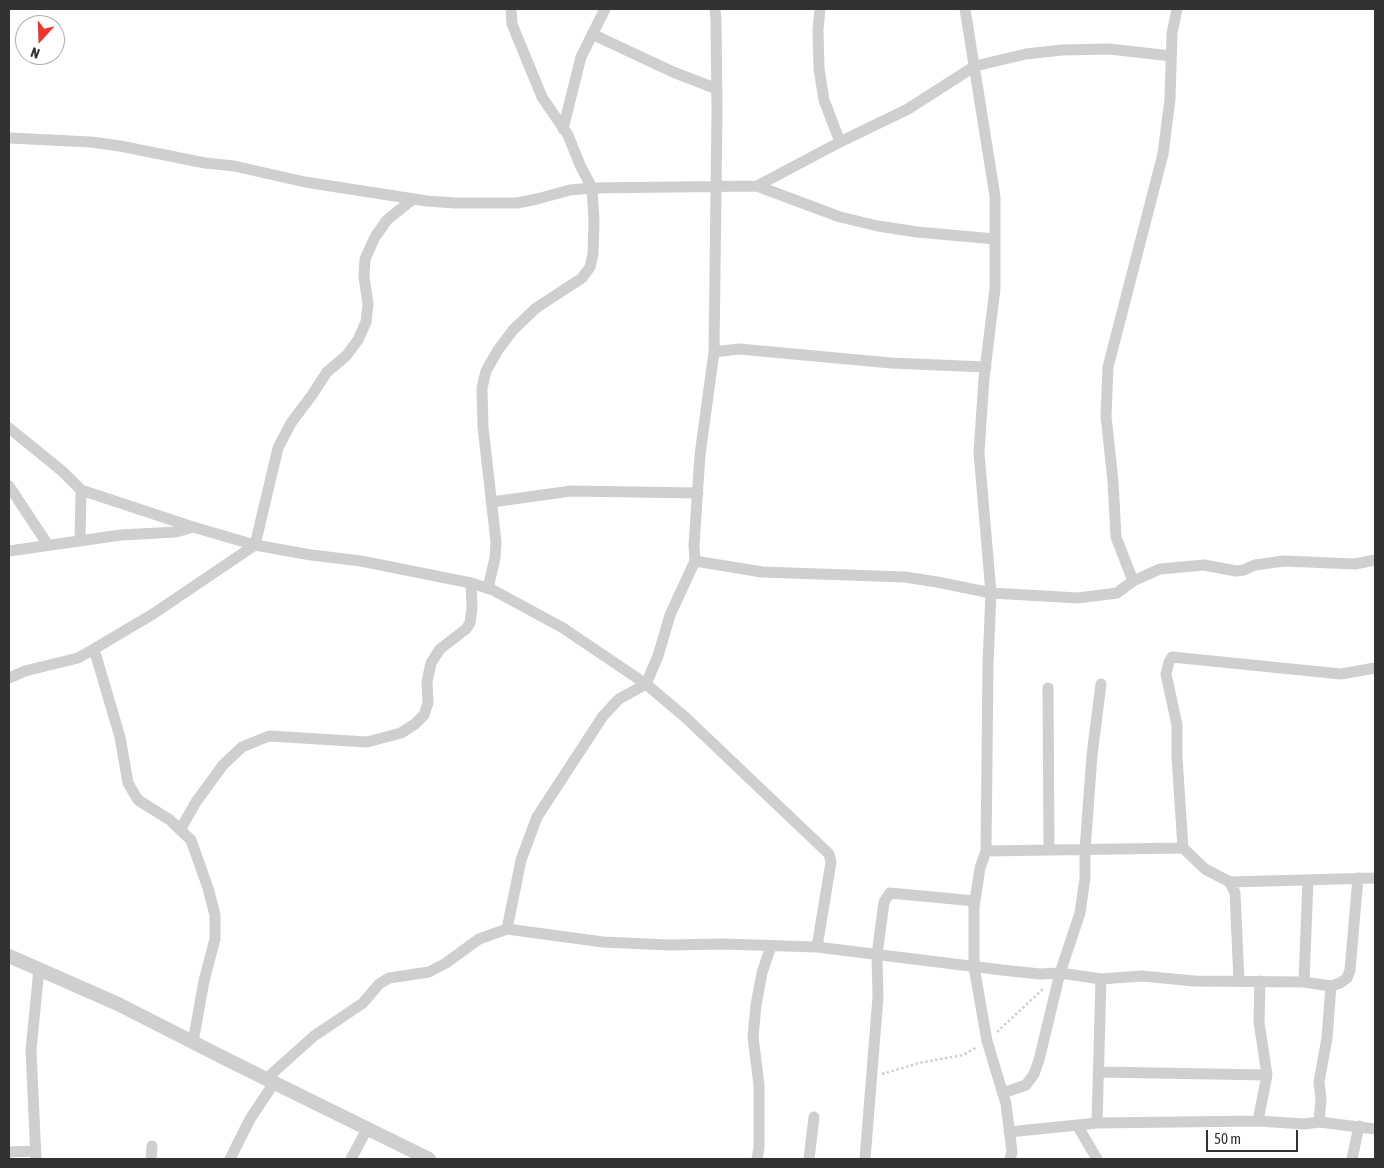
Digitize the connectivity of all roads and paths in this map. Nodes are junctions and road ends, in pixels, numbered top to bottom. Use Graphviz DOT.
graph roads {
  1 [pos="511,9"];
  2 [pos="605,9"];
  3 [pos="715,9"];
  4 [pos="820,9"];
  5 [pos="965,9"];
  6 [pos="1177,9"];
  7 [pos="592,34"];
  8 [pos="1171,56"];
  9 [pos="975,66"];
  10 [pos="717,89"];
  11 [pos="564,129"];
  12 [pos="9,138"];
  13 [pos="840,142"];
  14 [pos="757,186"];
  15 [pos="716,187"];
  16 [pos="592,188"];
  17 [pos="413,199"];
  18 [pos="995,239"];
  19 [pos="714,352"];
  20 [pos="986,368"];
  21 [pos="9,428"];
  22 [pos="9,486"];
  23 [pos="81,490"];
  24 [pos="698,493"];
  25 [pos="12,497"];
  26 [pos="492,502"];
  27 [pos="193,528"];
  28 [pos="80,540"];
  29 [pos="48,545"];
  30 [pos="255,545"];
  31 [pos="9,551"];
  32 [pos="1375,560"];
  33 [pos="695,561"];
  34 [pos="1133,581"];
  35 [pos="470,583"];
  36 [pos="488,588"];
  37 [pos="991,594"];
  38 [pos="94,649"];
  39 [pos="1375,668"];
  40 [pos="9,678"];
  41 [pos="646,684"];
  42 [pos="1101,684"];
  43 [pos="1048,688"];
  44 [pos="180,830"];
  45 [pos="1183,848"];
  46 [pos="1049,850"];
  47 [pos="1085,850"];
  48 [pos="986,851"];
  49 [pos="1358,878"];
  50 [pos="1375,878"];
  51 [pos="1308,880"];
  52 [pos="1230,882"];
  53 [pos="975,901"];
  54 [pos="506,928"];
  55 [pos="771,946"];
  56 [pos="817,947"];
  57 [pos="877,955"];
  58 [pos="9,956"];
  59 [pos="974,967"];
  60 [pos="38,968"];
  61 [pos="1060,973"];
  62 [pos="1100,979"];
  63 [pos="1239,981"];
  64 [pos="1260,981"];
  65 [pos="1304,982"];
  66 [pos="1331,986"];
  67 [pos="987,1041"];
  68 [pos="193,1042"];
  69 [pos="1100,1072"];
  70 [pos="1267,1075"];
  71 [pos="871,1077"];
  72 [pos="270,1081"];
  73 [pos="1003,1093"];
  74 [pos="814,1117"];
  75 [pos="1258,1121"];
  76 [pos="1319,1122"];
  77 [pos="1097,1123"];
  78 [pos="1077,1125"];
  79 [pos="1359,1126"];
  80 [pos="367,1129"];
  81 [pos="1375,1129"];
  82 [pos="1010,1132"];
  83 [pos="152,1146"];
  84 [pos="9,1152"];
  85 [pos="36,1155"];
  86 [pos="151,1159"];
  87 [pos="230,1159"];
  88 [pos="351,1159"];
  89 [pos="429,1159"];
  90 [pos="757,1159"];
  91 [pos="810,1159"];
  92 [pos="865,1159"];
  93 [pos="1010,1159"];
  94 [pos="1097,1159"];
  95 [pos="1352,1159"];
  1 -- 11 [label="street"];
  2 -- 7 [label="street"];
  3 -- 10 [label="street"];
  4 -- 13 [label="street"];
  5 -- 9 [label="street"];
  6 -- 8 [label="street"];
  7 -- 10 [label="street"];
  7 -- 11 [label="street"];
  8 -- 9 [label="street"];
  8 -- 34 [label="street"];
  9 -- 13 [label="street"];
  9 -- 18 [label="street"];
  10 -- 15 [label="street"];
  11 -- 16 [label="street"];
  12 -- 17 [label="street"];
  13 -- 14 [label="street"];
  14 -- 15 [label="street"];
  14 -- 18 [label="street"];
  15 -- 16 [label="street"];
  15 -- 19 [label="street"];
  16 -- 17 [label="street"];
  16 -- 26 [label="street"];
  17 -- 30 [label="street"];
  18 -- 20 [label="street"];
  19 -- 20 [label="street"];
  19 -- 24 [label="street"];
  20 -- 37 [label="street"];
  21 -- 23 [label="street"];
  22 -- 25 [label="street"];
  23 -- 27 [label="street"];
  23 -- 28 [label="street"];
  24 -- 26 [label="street"];
  24 -- 33 [label="street"];
  25 -- 29 [label="street"];
  26 -- 36 [label="street"];
  27 -- 28 [label="street"];
  27 -- 30 [label="street"];
  28 -- 29 [label="street"];
  29 -- 31 [label="street"];
  30 -- 35 [label="street"];
  30 -- 38 [label="street"];
  32 -- 34 [label="street"];
  33 -- 37 [label="street"];
  33 -- 41 [label="street"];
  34 -- 37 [label="street"];
  35 -- 36 [label="street"];
  35 -- 44 [label="street"];
  36 -- 41 [label="street"];
  37 -- 48 [label="street"];
  38 -- 40 [label="street"];
  38 -- 44 [label="street"];
  39 -- 45 [label="street"];
  41 -- 54 [label="street"];
  41 -- 56 [label="street"];
  42 -- 47 [label="street"];
  43 -- 46 [label="street"];
  44 -- 68 [label="street"];
  45 -- 47 [label="street"];
  45 -- 52 [label="street"];
  46 -- 47 [label="street"];
  46 -- 48 [label="street"];
  47 -- 61 [label="street"];
  48 -- 53 [label="street"];
  49 -- 50 [label="street"];
  49 -- 51 [label="street"];
  49 -- 66 [label="street"];
  51 -- 52 [label="street"];
  51 -- 65 [label="street"];
  52 -- 63 [label="street"];
  53 -- 57 [label="street"];
  53 -- 59 [label="street"];
  54 -- 55 [label="street"];
  54 -- 72 [label="street"];
  55 -- 56 [label="street"];
  55 -- 90 [label="street"];
  56 -- 57 [label="street"];
  57 -- 59 [label="street"];
  57 -- 71 [label="street"];
  58 -- 60 [label="street"];
  59 -- 61 [label="street"];
  59 -- 67 [label="street"];
  60 -- 68 [label="street"];
  60 -- 85 [label="street"];
  61 -- 62 [label="street"];
  61 -- 67 [label="path"];
  61 -- 73 [label="street"];
  62 -- 63 [label="street"];
  62 -- 69 [label="street"];
  63 -- 64 [label="street"];
  64 -- 65 [label="street"];
  64 -- 70 [label="street"];
  65 -- 66 [label="street"];
  66 -- 76 [label="street"];
  67 -- 71 [label="path"];
  67 -- 73 [label="street"];
  68 -- 72 [label="street"];
  69 -- 70 [label="street"];
  69 -- 77 [label="street"];
  70 -- 75 [label="street"];
  71 -- 92 [label="street"];
  72 -- 80 [label="street"];
  72 -- 87 [label="street"];
  73 -- 82 [label="street"];
  74 -- 91 [label="street"];
  75 -- 76 [label="street"];
  75 -- 77 [label="street"];
  76 -- 79 [label="street"];
  77 -- 78 [label="street"];
  78 -- 82 [label="street"];
  78 -- 94 [label="street"];
  79 -- 81 [label="street"];
  79 -- 95 [label="street"];
  80 -- 88 [label="street"];
  80 -- 89 [label="street"];
  82 -- 93 [label="street"];
  83 -- 86 [label="street"];
  84 -- 85 [label="street"];
}
